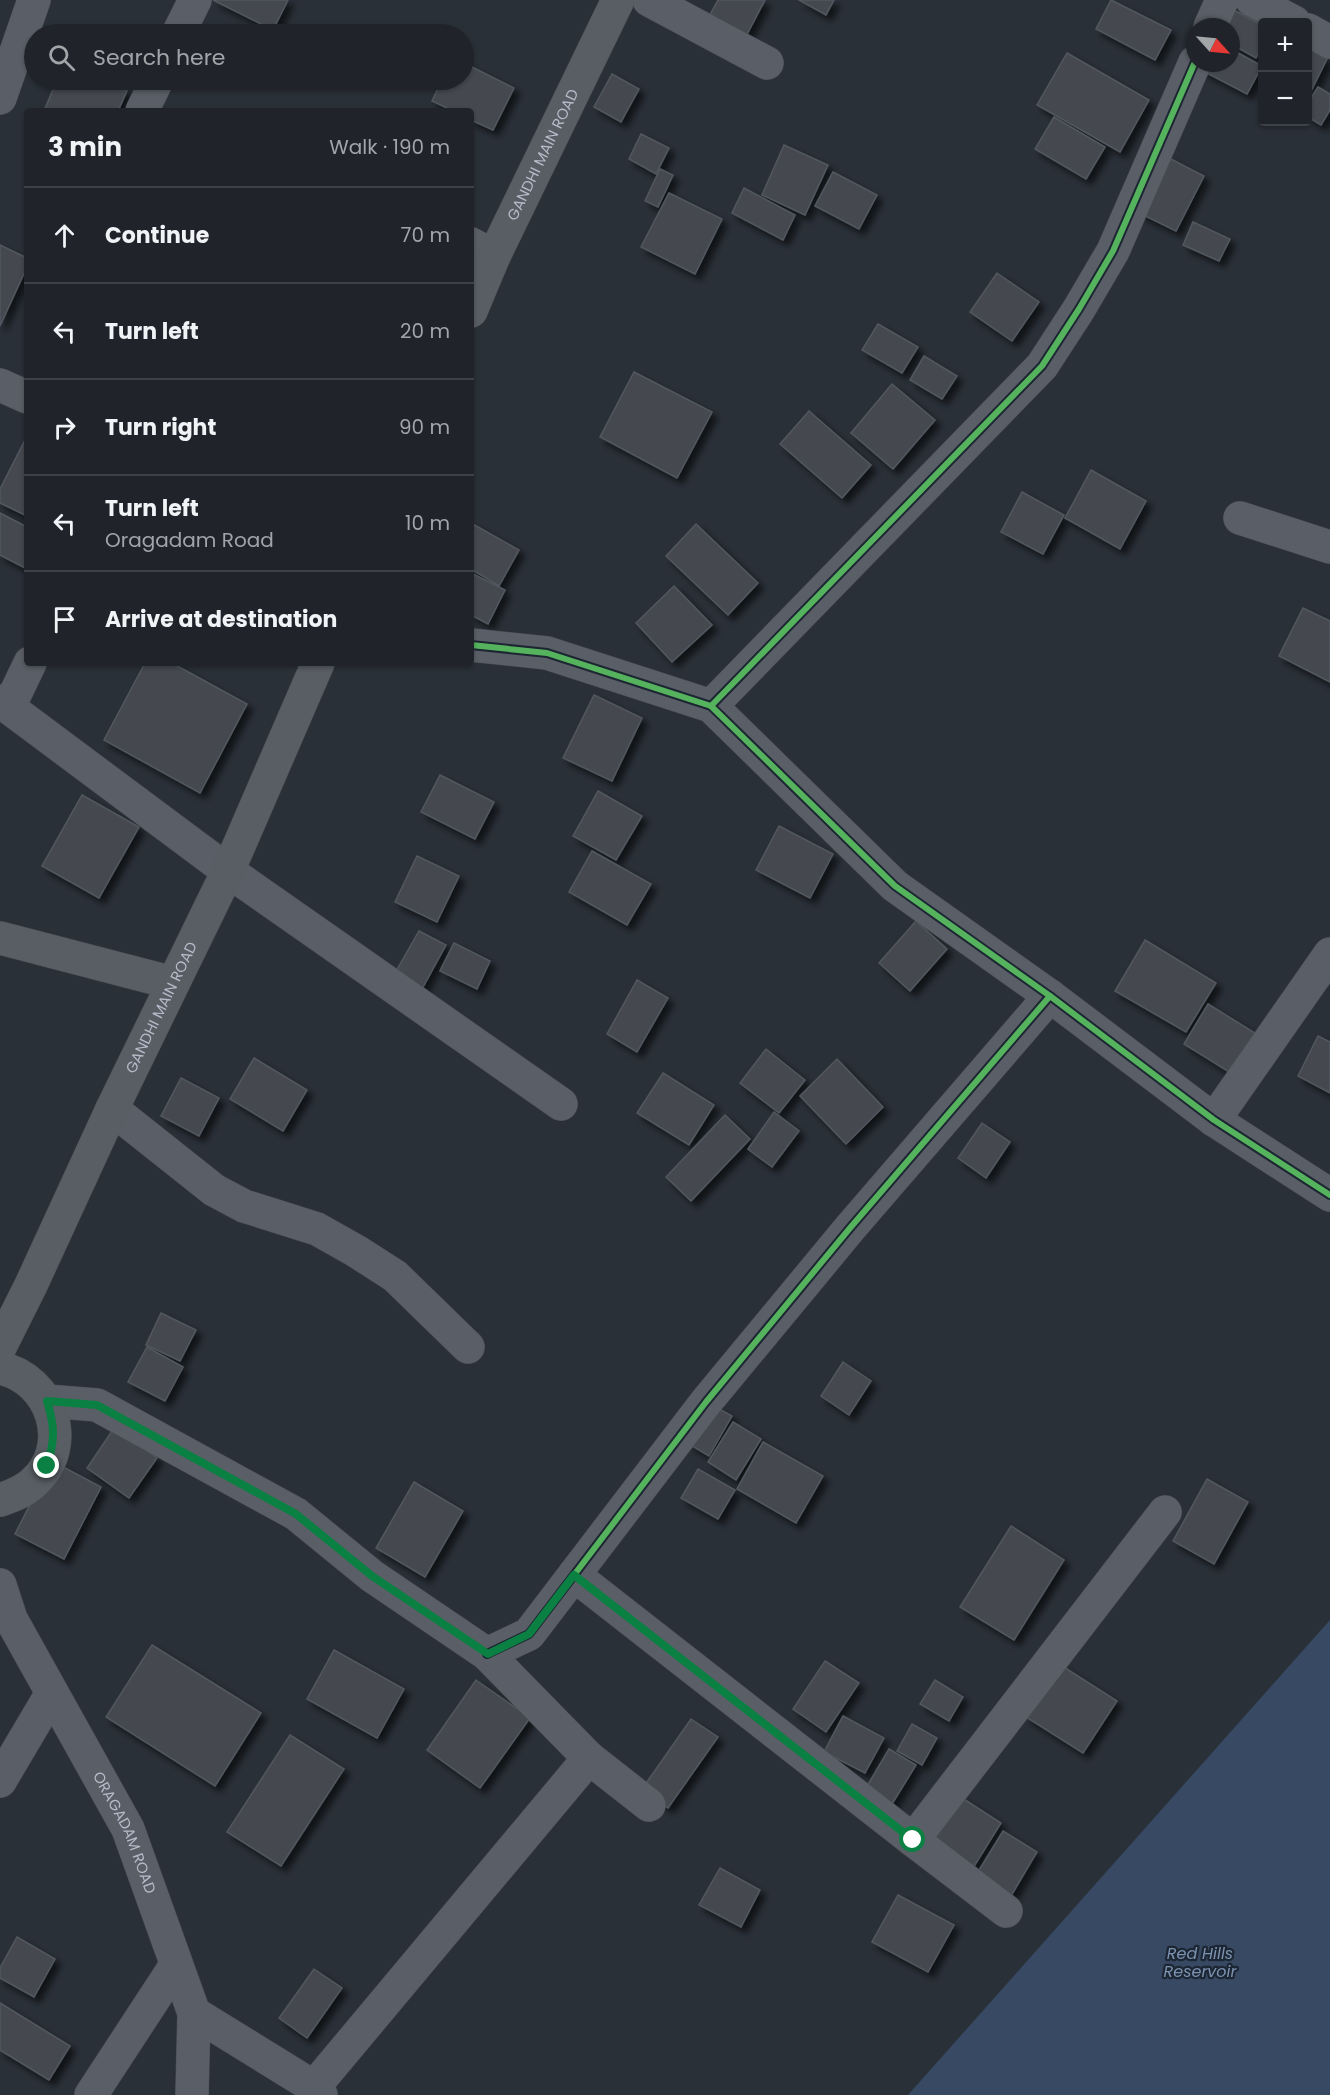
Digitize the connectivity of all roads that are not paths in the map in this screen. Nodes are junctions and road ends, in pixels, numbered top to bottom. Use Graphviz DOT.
graph roads {
  1 [pos="34,0"];
  2 [pos="195,0"];
  3 [pos="618,0"];
  4 [pos="649,0"];
  5 [pos="1222,0"];
  6 [pos="1252,0"];
  7 [pos="1214,18"];
  8 [pos="1286,18"];
  9 [pos="26,24"];
  10 [pos="183,24"];
  11 [pos="24,29"];
  12 [pos="1312,32"];
  13 [pos="1330,42"];
  14 [pos="767,63"];
  15 [pos="1191,72"];
  16 [pos="152,90"];
  17 [pos="0,98"];
  18 [pos="143,108"];
  19 [pos="483,250"];
  20 [pos="474,296"];
  21 [pos="1240,518"];
  22 [pos="1330,547"];
  23 [pos="474,645"];
  24 [pos="28,666"];
  25 [pos="317,666"];
  26 [pos="5,704"];
  27 [pos="711,706"];
  28 [pos="228,871"];
  29 [pos="0,938"];
  30 [pos="1330,954"];
  31 [pos="173,983"];
  32 [pos="1050,996"];
  33 [pos="561,1104"];
  34 [pos="112,1109"];
  35 [pos="1214,1120"];
  36 [pos="1330,1195"];
  37 [pos="0,1347"];
  38 [pos="468,1347"];
  39 [pos="0,1368"];
  40 [pos="47,1401"];
  41 [pos="0,1500"];
  42 [pos="1165,1512"];
  43 [pos="574,1575"];
  44 [pos="0,1585"];
  45 [pos="488,1654"];
  46 [pos="52,1693"];
  47 [pos="589,1758"];
  48 [pos="0,1781"];
  49 [pos="649,1804"];
  50 [pos="913,1840"];
  51 [pos="1006,1911"];
  52 [pos="176,1965"];
  53 [pos="194,2013"];
  54 [pos="318,2091"];
  55 [pos="91,2095"];
  56 [pos="192,2095"];
  1 -- 9 [label="street"];
  2 -- 10 [label="street"];
  3 -- 19 [label="street, GANDHI MAIN ROAD"];
  4 -- 14 [label="street"];
  5 -- 7 [label="street"];
  6 -- 8 [label="street"];
  11 -- 17 [label="street"];
  12 -- 13 [label="street"];
  15 -- 27 [label="street"];
  16 -- 18 [label="street"];
  19 -- 20 [label="street, GANDHI MAIN ROAD"];
  21 -- 22 [label="street"];
  23 -- 27 [label="street"];
  24 -- 26 [label="street"];
  25 -- 28 [label="street, GANDHI MAIN ROAD"];
  26 -- 28 [label="street"];
  27 -- 32 [label="street"];
  28 -- 31 [label="street, GANDHI MAIN ROAD"];
  28 -- 33 [label="street"];
  29 -- 31 [label="street"];
  30 -- 35 [label="street"];
  31 -- 34 [label="street, GANDHI MAIN ROAD"];
  32 -- 35 [label="street"];
  32 -- 43 [label="street"];
  34 -- 37 [label="street, GANDHI MAIN ROAD"];
  34 -- 38 [label="street"];
  35 -- 36 [label="street"];
  39 -- 40 [label="street"];
  40 -- 41 [label="street"];
  40 -- 45 [label="street"];
  42 -- 50 [label="street"];
  43 -- 45 [label="street"];
  43 -- 50 [label="street"];
  44 -- 46 [label="street, ORAGADAM ROAD"];
  45 -- 47 [label="street"];
  46 -- 48 [label="street"];
  46 -- 52 [label="street, ORAGADAM ROAD"];
  47 -- 49 [label="street"];
  47 -- 54 [label="street"];
  50 -- 51 [label="street"];
  52 -- 53 [label="street, ORAGADAM ROAD"];
  52 -- 55 [label="street"];
  53 -- 54 [label="street"];
  53 -- 56 [label="street, ORAGADAM ROAD"];
}
